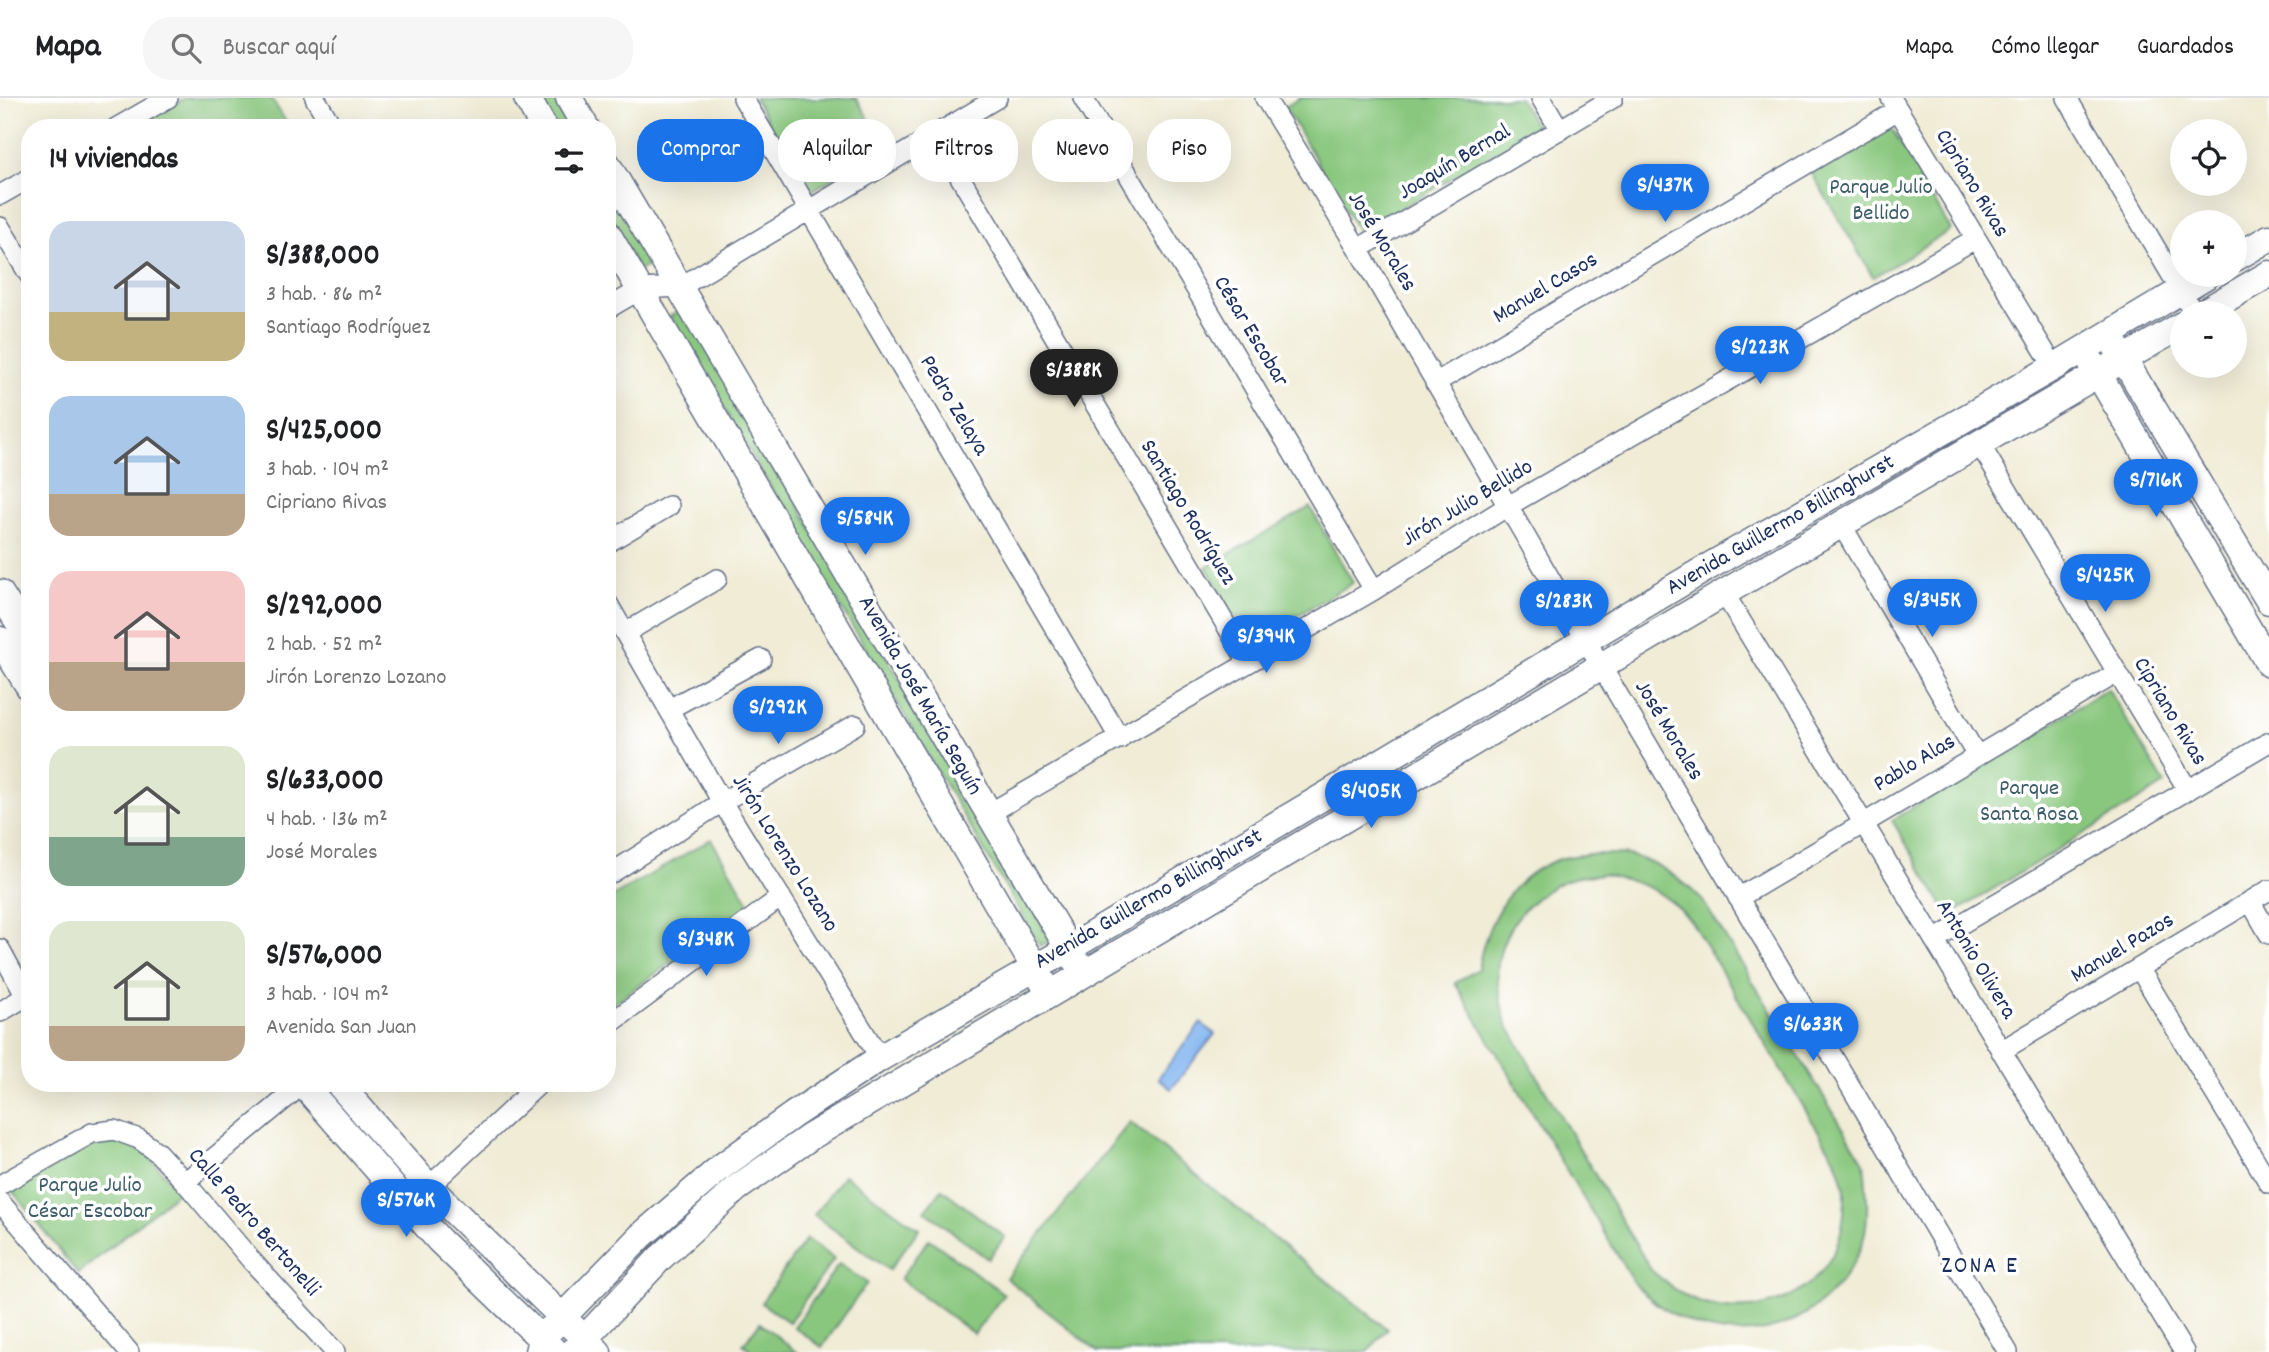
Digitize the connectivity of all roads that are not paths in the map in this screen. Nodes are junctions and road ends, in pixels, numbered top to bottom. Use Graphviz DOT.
graph roads {
  1 [pos="168,98"];
  2 [pos="314,98"];
  3 [pos="527,98"];
  4 [pos="569,98"];
  5 [pos="743,98"];
  6 [pos="997,98"];
  7 [pos="1083,98"];
  8 [pos="1265,98"];
  9 [pos="1541,98"];
  10 [pos="1614,98"];
  11 [pos="2067,98"];
  12 [pos="1895,104"];
  13 [pos="132,119"];
  14 [pos="328,119"];
  15 [pos="539,119"];
  16 [pos="581,119"];
  17 [pos="962,119"];
  18 [pos="1560,130"];
  19 [pos="910,150"];
  20 [pos="616,179"];
  21 [pos="963,182"];
  22 [pos="21,183"];
  23 [pos="0,195"];
  24 [pos="808,210"];
  25 [pos="0,227"];
  26 [pos="2269,238"];
  27 [pos="1975,239"];
  28 [pos="616,248"];
  29 [pos="1358,249"];
  30 [pos="2247,251"];
  31 [pos="21,261"];
  32 [pos="2269,274"];
  33 [pos="680,287"];
  34 [pos="2185,287"];
  35 [pos="641,289"];
  36 [pos="2180,290"];
  37 [pos="2187,301"];
  38 [pos="2223,301"];
  39 [pos="616,304"];
  40 [pos="2170,332"];
  41 [pos="2109,334"];
  42 [pos="2084,349"];
  43 [pos="2124,359"];
  44 [pos="2054,367"];
  45 [pos="2098,374"];
  46 [pos="1435,383"];
  47 [pos="1979,443"];
  48 [pos="669,506"];
  49 [pos="1508,506"];
  50 [pos="1841,524"];
  51 [pos="616,538"];
  52 [pos="717,579"];
  53 [pos="1374,590"];
  54 [pos="0,593"];
  55 [pos="1724,593"];
  56 [pos="2269,601"];
  57 [pos="616,618"];
  58 [pos="21,626"];
  59 [pos="625,633"];
  60 [pos="0,640"];
  61 [pos="1588,640"];
  62 [pos="761,659"];
  63 [pos="1248,662"];
  64 [pos="2269,664"];
  65 [pos="21,665"];
  66 [pos="1601,666"];
  67 [pos="2117,673"];
  68 [pos="669,709"];
  69 [pos="855,725"];
  70 [pos="1120,739"];
  71 [pos="2269,742"];
  72 [pos="1977,756"];
  73 [pos="2188,790"];
  74 [pos="722,802"];
  75 [pos="988,814"];
  76 [pos="1864,823"];
  77 [pos="616,870"];
  78 [pos="2269,890"];
  79 [pos="781,897"];
  80 [pos="1738,898"];
  81 [pos="2250,901"];
  82 [pos="2269,934"];
  83 [pos="1934,940"];
  84 [pos="0,949"];
  85 [pos="1068,949"];
  86 [pos="1035,967"];
  87 [pos="2139,968"];
  88 [pos="1083,974"];
  89 [pos="21,984"];
  90 [pos="1050,993"];
  91 [pos="21,1000"];
  92 [pos="0,1012"];
  93 [pos="616,1020"];
  94 [pos="2001,1051"];
  95 [pos="880,1058"];
  96 [pos="293,1092"];
  97 [pos="310,1092"];
  98 [pos="346,1092"];
  99 [pos="530,1092"];
  100 [pos="185,1182"];
  101 [pos="2269,1183"];
  102 [pos="0,1185"];
  103 [pos="428,1186"];
  104 [pos="0,1202"];
  105 [pos="408,1206"];
  106 [pos="561,1317"];
  107 [pos="545,1348"];
  108 [pos="584,1348"];
  109 [pos="129,1352"];
  110 [pos="335,1352"];
  111 [pos="2008,1352"];
  112 [pos="2184,1352"];
  1 -- 13 [label="street"];
  2 -- 14 [label="street"];
  3 -- 15 [label="main road"];
  4 -- 16 [label="main road"];
  5 -- 24 [label="street, Pedro Zelaya"];
  6 -- 17 [label="street"];
  7 -- 53 [label="street, César Escobar"];
  8 -- 29 [label="street, José Morales"];
  9 -- 18 [label="street"];
  10 -- 18 [label="street, Joaquín Bernal"];
  11 -- 36 [label="street"];
  12 -- 27 [label="street, Cipriano Rivas"];
  12 -- 46 [label="street, Manuel Casos"];
  18 -- 29 [label="street, Joaquín Bernal"];
  19 -- 24 [label="street"];
  20 -- 33 [label="main road, Avenida José María Seguín"];
  21 -- 63 [label="street, Santiago Rodríguez"];
  22 -- 23 [label="street"];
  24 -- 33 [label="street"];
  24 -- 70 [label="street, Pedro Zelaya"];
  25 -- 31 [label="street"];
  26 -- 30 [label="main road"];
  27 -- 44 [label="street, Cipriano Rivas"];
  27 -- 49 [label="street, Jirón Julio Bellido"];
  28 -- 35 [label="main road, Avenida José María Seguín"];
  29 -- 46 [label="street, José Morales"];
  32 -- 38 [label="main road"];
  33 -- 35 [label="street"];
  33 -- 75 [label="main road, Avenida José María Seguín"];
  34 -- 36 [label="main road, Avenida Guillermo Billinghurst"];
  35 -- 39 [label="street"];
  35 -- 86 [label="main road, Avenida José María Seguín"];
  36 -- 37 [label="street"];
  36 -- 41 [label="main road, Avenida Guillermo Billinghurst"];
  40 -- 43 [label="main road, Avenida Guillermo Billinghurst"];
  41 -- 42 [label="main road, Avenida Guillermo Billinghurst"];
  41 -- 43 [label="main road"];
  42 -- 44 [label="main road, Avenida Guillermo Billinghurst"];
  42 -- 45 [label="main road"];
  43 -- 45 [label="main road, Avenida Guillermo Billinghurst"];
  43 -- 56 [label="main road"];
  44 -- 61 [label="main road, Avenida Guillermo Billinghurst"];
  45 -- 47 [label="main road, Avenida Guillermo Billinghurst"];
  45 -- 64 [label="main road"];
  46 -- 49 [label="street, José Morales"];
  47 -- 50 [label="main road, Avenida Guillermo Billinghurst"];
  47 -- 67 [label="street, Cipriano Rivas"];
  48 -- 51 [label="street"];
  49 -- 53 [label="street, Jirón Julio Bellido"];
  49 -- 61 [label="street, José Morales"];
  50 -- 55 [label="main road, Avenida Guillermo Billinghurst"];
  50 -- 72 [label="street"];
  52 -- 59 [label="street"];
  53 -- 63 [label="street, Jirón Julio Bellido"];
  54 -- 58 [label="main road"];
  55 -- 66 [label="main road, Avenida Guillermo Billinghurst"];
  55 -- 76 [label="street, Antonio Olivera"];
  57 -- 59 [label="street, Jirón Lorenzo Lozano"];
  59 -- 68 [label="street, Jirón Lorenzo Lozano"];
  60 -- 65 [label="main road"];
  61 -- 66 [label="street, José Morales"];
  61 -- 85 [label="main road, Avenida Guillermo Billinghurst"];
  62 -- 68 [label="street"];
  63 -- 70 [label="street, Jirón Julio Bellido"];
  66 -- 80 [label="street, José Morales"];
  66 -- 88 [label="main road, Avenida Guillermo Billinghurst"];
  67 -- 72 [label="street, Pablo Alas"];
  67 -- 73 [label="street, Cipriano Rivas"];
  68 -- 74 [label="street, Jirón Lorenzo Lozano"];
  69 -- 74 [label="street"];
  70 -- 75 [label="street, Jirón Julio Bellido"];
  71 -- 73 [label="street"];
  72 -- 76 [label="street, Pablo Alas"];
  73 -- 83 [label="street"];
  74 -- 77 [label="street"];
  74 -- 79 [label="street, Jirón Lorenzo Lozano"];
  75 -- 85 [label="main road, Avenida José María Seguín"];
  76 -- 80 [label="street, Pablo Alas"];
  76 -- 83 [label="street, Antonio Olivera"];
  78 -- 81 [label="street, Manuel Pazos"];
  79 -- 93 [label="street"];
  79 -- 95 [label="street, Jirón Lorenzo Lozano"];
  80 -- 111 [label="street, José Morales"];
  81 -- 82 [label="street"];
  81 -- 87 [label="street, Manuel Pazos"];
  83 -- 94 [label="street, Antonio Olivera"];
  84 -- 89 [label="street"];
  85 -- 86 [label="main road, Avenida Guillermo Billinghurst"];
  85 -- 88 [label="main road, Avenida José María Seguín"];
  86 -- 90 [label="main road, Avenida José María Seguín"];
  86 -- 95 [label="main road, Avenida Guillermo Billinghurst"];
  87 -- 94 [label="street, Manuel Pazos"];
  87 -- 101 [label="street"];
  88 -- 90 [label="main road, Avenida Guillermo Billinghurst"];
  90 -- 108 [label="main road, Avenida Guillermo Billinghurst"];
  91 -- 92 [label="street"];
  94 -- 112 [label="street, Antonio Olivera"];
  95 -- 106 [label="main road, Avenida Guillermo Billinghurst"];
  96 -- 100 [label="street"];
  97 -- 105 [label="main road"];
  98 -- 103 [label="main road"];
  99 -- 103 [label="street"];
  100 -- 102 [label="street, Calle Pedro Bertonelli"];
  100 -- 110 [label="street, Calle Pedro Bertonelli"];
  103 -- 105 [label="street"];
  103 -- 106 [label="main road"];
  104 -- 109 [label="street"];
  105 -- 107 [label="main road"];
  106 -- 107 [label="main road, Avenida Guillermo Billinghurst"];
  106 -- 108 [label="main road"];
}
